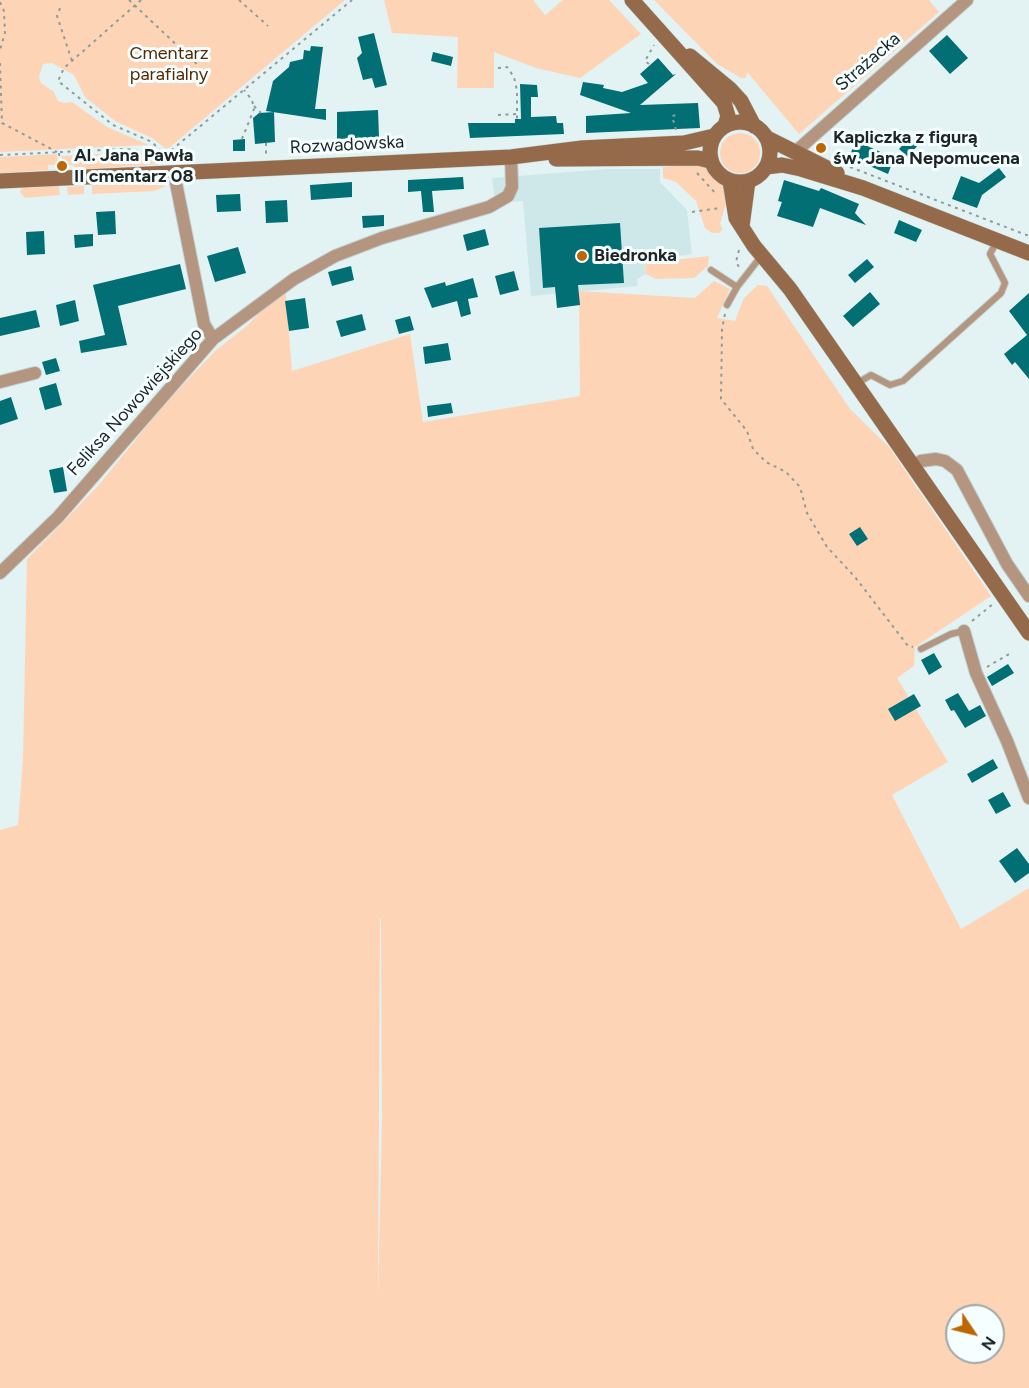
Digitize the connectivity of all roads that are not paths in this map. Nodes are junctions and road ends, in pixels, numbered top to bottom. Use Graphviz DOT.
graph roads {
  1 [pos="632,0"];
  2 [pos="968,0"];
  3 [pos="663,41"];
  4 [pos="725,126"];
  5 [pos="754,126"];
  6 [pos="714,136"];
  7 [pos="766,138"];
  8 [pos="794,153"];
  9 [pos="516,156"];
  10 [pos="710,161"];
  11 [pos="766,167"];
  12 [pos="174,173"];
  13 [pos="0,181"];
  14 [pos="730,181"];
  15 [pos="748,182"];
  16 [pos="863,188"];
  17 [pos="742,226"];
  18 [pos="997,240"];
  19 [pos="1029,253"];
  20 [pos="762,255"];
  21 [pos="711,270"];
  22 [pos="737,286"];
  23 [pos="727,305"];
  24 [pos="213,339"];
  25 [pos="35,373"];
  26 [pos="0,382"];
  27 [pos="855,384"];
  28 [pos="913,466"];
  29 [pos="0,573"];
  30 [pos="1025,582"];
  31 [pos="1029,596"];
  32 [pos="964,631"];
  33 [pos="1029,633"];
  34 [pos="921,650"];
  35 [pos="1029,798"];
  1 -- 3 [label="street"];
  2 -- 8 [label="street, Strażacka"];
  3 -- 4 [label="street"];
  3 -- 5 [label="street"];
  4 -- 5 [label="street"];
  4 -- 6 [label="street"];
  5 -- 7 [label="street"];
  6 -- 9 [label="street, Rozwadowska"];
  6 -- 10 [label="street"];
  7 -- 8 [label="street"];
  7 -- 11 [label="street"];
  8 -- 16 [label="street"];
  9 -- 10 [label="street, Rozwadowska"];
  9 -- 12 [label="street, Rozwadowska"];
  9 -- 24 [label="street, Feliksa Nowowiejskiego"];
  10 -- 14 [label="street"];
  11 -- 15 [label="street"];
  11 -- 16 [label="street"];
  12 -- 13 [label="street, Rozwadowska"];
  12 -- 24 [label="street"];
  14 -- 15 [label="street"];
  14 -- 17 [label="street"];
  15 -- 17 [label="street"];
  16 -- 18 [label="street"];
  17 -- 20 [label="street"];
  18 -- 19 [label="street"];
  18 -- 27 [label="lane"];
  20 -- 22 [label="lane"];
  20 -- 27 [label="street"];
  21 -- 22 [label="lane"];
  22 -- 23 [label="lane"];
  24 -- 29 [label="street, Feliksa Nowowiejskiego"];
  25 -- 26 [label="street"];
  27 -- 28 [label="street"];
  28 -- 30 [label="street"];
  28 -- 33 [label="street"];
  30 -- 31 [label="street"];
  32 -- 34 [label="lane"];
  32 -- 35 [label="street"];
}
